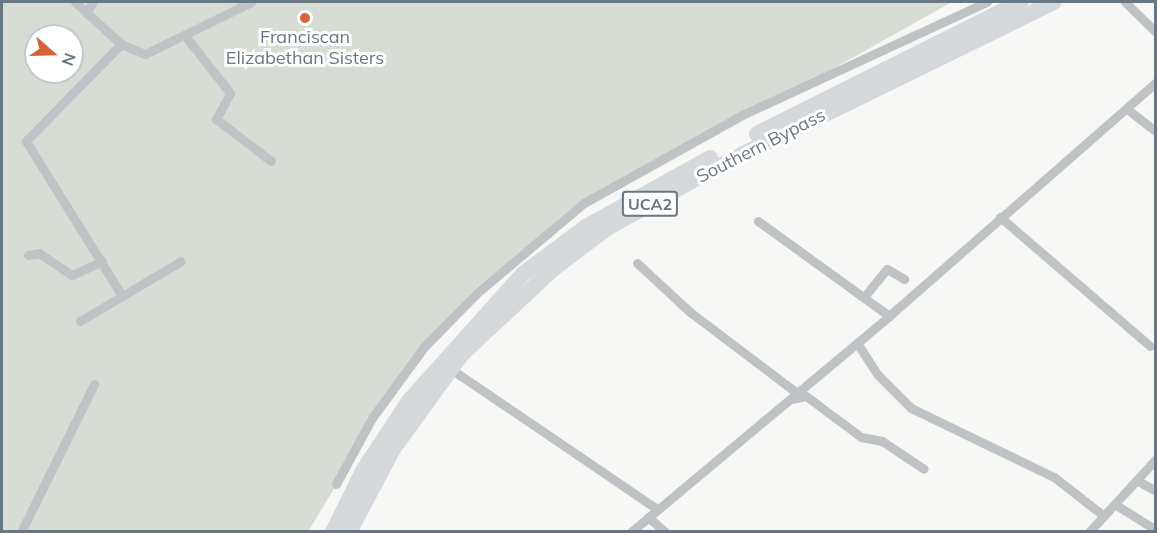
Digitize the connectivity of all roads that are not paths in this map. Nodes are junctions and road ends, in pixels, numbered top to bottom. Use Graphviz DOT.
graph roads {
  1 [pos="75,2"];
  2 [pos="93,2"];
  3 [pos="251,2"];
  4 [pos="987,2"];
  5 [pos="1021,2"];
  6 [pos="1054,2"];
  7 [pos="1125,2"];
  8 [pos="86,13"];
  9 [pos="1155,32"];
  10 [pos="186,37"];
  11 [pos="121,44"];
  12 [pos="1155,82"];
  13 [pos="1127,109"];
  14 [pos="1155,132"];
  15 [pos="271,161"];
  16 [pos="1000,218"];
  17 [pos="758,220"];
  18 [pos="28,255"];
  19 [pos="102,261"];
  20 [pos="181,261"];
  21 [pos="637,263"];
  22 [pos="904,279"];
  23 [pos="121,294"];
  24 [pos="864,297"];
  25 [pos="889,316"];
  26 [pos="80,321"];
  27 [pos="857,343"];
  28 [pos="1150,346"];
  29 [pos="451,369"];
  30 [pos="94,384"];
  31 [pos="793,397"];
  32 [pos="1155,459"];
  33 [pos="924,469"];
  34 [pos="1138,481"];
  35 [pos="336,484"];
  36 [pos="1155,491"];
  37 [pos="1116,505"];
  38 [pos="657,509"];
  39 [pos="1104,516"];
  40 [pos="648,518"];
  41 [pos="1155,530"];
  42 [pos="21,531"];
  43 [pos="333,531"];
  44 [pos="349,531"];
  45 [pos="631,531"];
  46 [pos="665,531"];
  47 [pos="1089,531"];
  1 -- 8 [label="street"];
  2 -- 8 [label="street"];
  3 -- 10 [label="street"];
  4 -- 35 [label="street"];
  5 -- 43 [label="highway, Southern Bypass / UCA2"];
  6 -- 29 [label="highway, Southern Bypass / UCA2"];
  7 -- 9 [label="street"];
  8 -- 11 [label="street"];
  10 -- 11 [label="street"];
  10 -- 15 [label="street"];
  11 -- 19 [label="street"];
  12 -- 13 [label="street"];
  13 -- 14 [label="street"];
  13 -- 16 [label="street"];
  16 -- 25 [label="street"];
  16 -- 28 [label="street"];
  17 -- 24 [label="street"];
  18 -- 19 [label="street"];
  19 -- 23 [label="street"];
  20 -- 23 [label="street"];
  21 -- 31 [label="street"];
  22 -- 24 [label="street"];
  23 -- 26 [label="street"];
  24 -- 25 [label="street"];
  25 -- 27 [label="street"];
  27 -- 31 [label="street"];
  27 -- 39 [label="street"];
  29 -- 38 [label="street"];
  29 -- 44 [label="highway, Southern Bypass / UCA2"];
  30 -- 42 [label="street"];
  31 -- 33 [label="street"];
  31 -- 38 [label="street"];
  32 -- 34 [label="street"];
  34 -- 36 [label="street"];
  34 -- 37 [label="street"];
  37 -- 39 [label="street"];
  37 -- 41 [label="street"];
  38 -- 40 [label="street"];
  39 -- 47 [label="street"];
  40 -- 45 [label="street"];
  40 -- 46 [label="street"];
}
